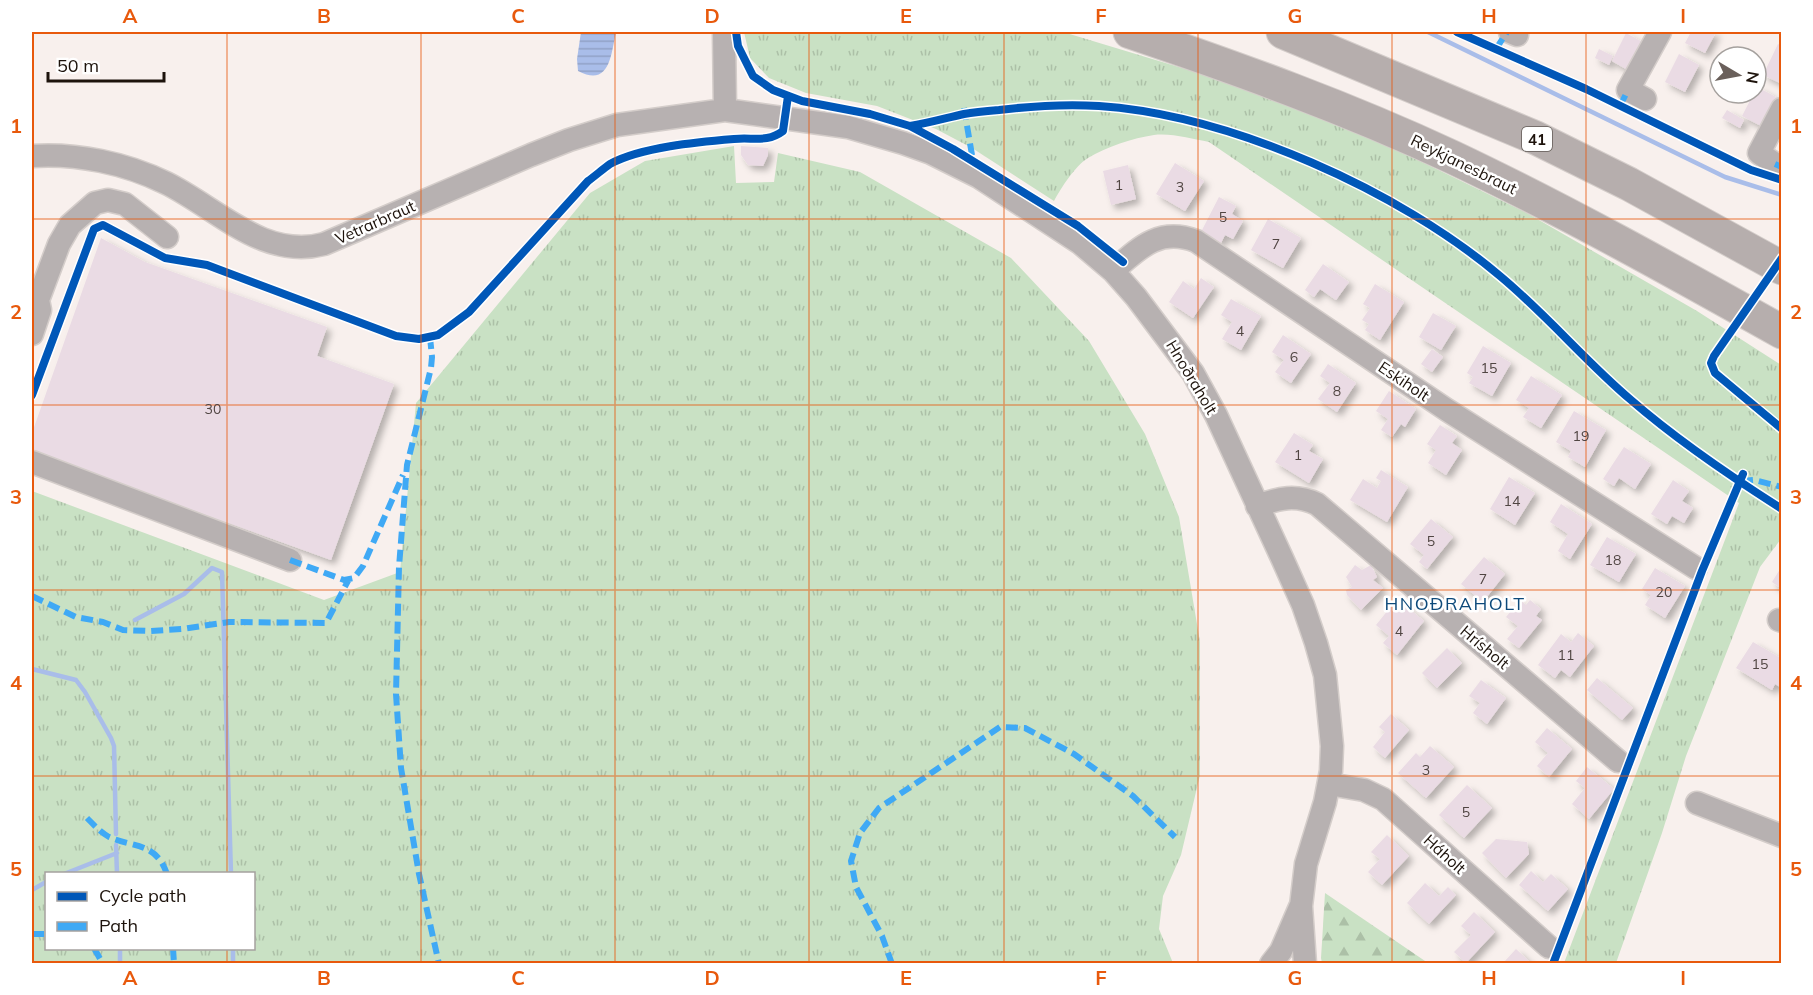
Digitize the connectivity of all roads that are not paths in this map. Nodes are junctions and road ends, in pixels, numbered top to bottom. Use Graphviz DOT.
graph roads {
  1 [pos="724,32"];
  2 [pos="1130,32"];
  3 [pos="1283,32"];
  4 [pos="1660,32"];
  5 [pos="1645,99"];
  6 [pos="1782,109"];
  7 [pos="725,110"];
  8 [pos="1759,154"];
  9 [pos="32,156"];
  10 [pos="167,237"];
  11 [pos="1782,268"];
  12 [pos="1113,271"];
  13 [pos="35,299"];
  14 [pos="1782,332"];
  15 [pos="32,334"];
  16 [pos="32,462"];
  17 [pos="1257,506"];
  18 [pos="290,560"];
  19 [pos="1696,568"];
  20 [pos="1618,761"];
  21 [pos="1329,784"];
  22 [pos="1697,803"];
  23 [pos="1782,836"];
  24 [pos="1301,906"];
  25 [pos="1550,947"];
  26 [pos="1271,963"];
  27 [pos="1305,963"];
  1 -- 7 [label="street"];
  2 -- 14 [label="highway, Reykjanesbraut"];
  3 -- 11 [label="highway, 41"];
  4 -- 5 [label="street"];
  6 -- 8 [label="street"];
  7 -- 9 [label="street, Vetrarbraut"];
  7 -- 12 [label="street, Hnoðraholt"];
  10 -- 13 [label="street"];
  12 -- 17 [label="street, Hnoðraholt"];
  12 -- 19 [label="street, Eskiholt"];
  13 -- 15 [label="street"];
  16 -- 18 [label="street"];
  17 -- 20 [label="street, Hrísholt"];
  17 -- 21 [label="street, Hnoðraholt"];
  21 -- 24 [label="street, Hnoðraholt"];
  21 -- 25 [label="street, Háholt"];
  22 -- 23 [label="street"];
  24 -- 26 [label="street, Hnoðraholt"];
  24 -- 27 [label="street, Hnoðraholt"];
}
